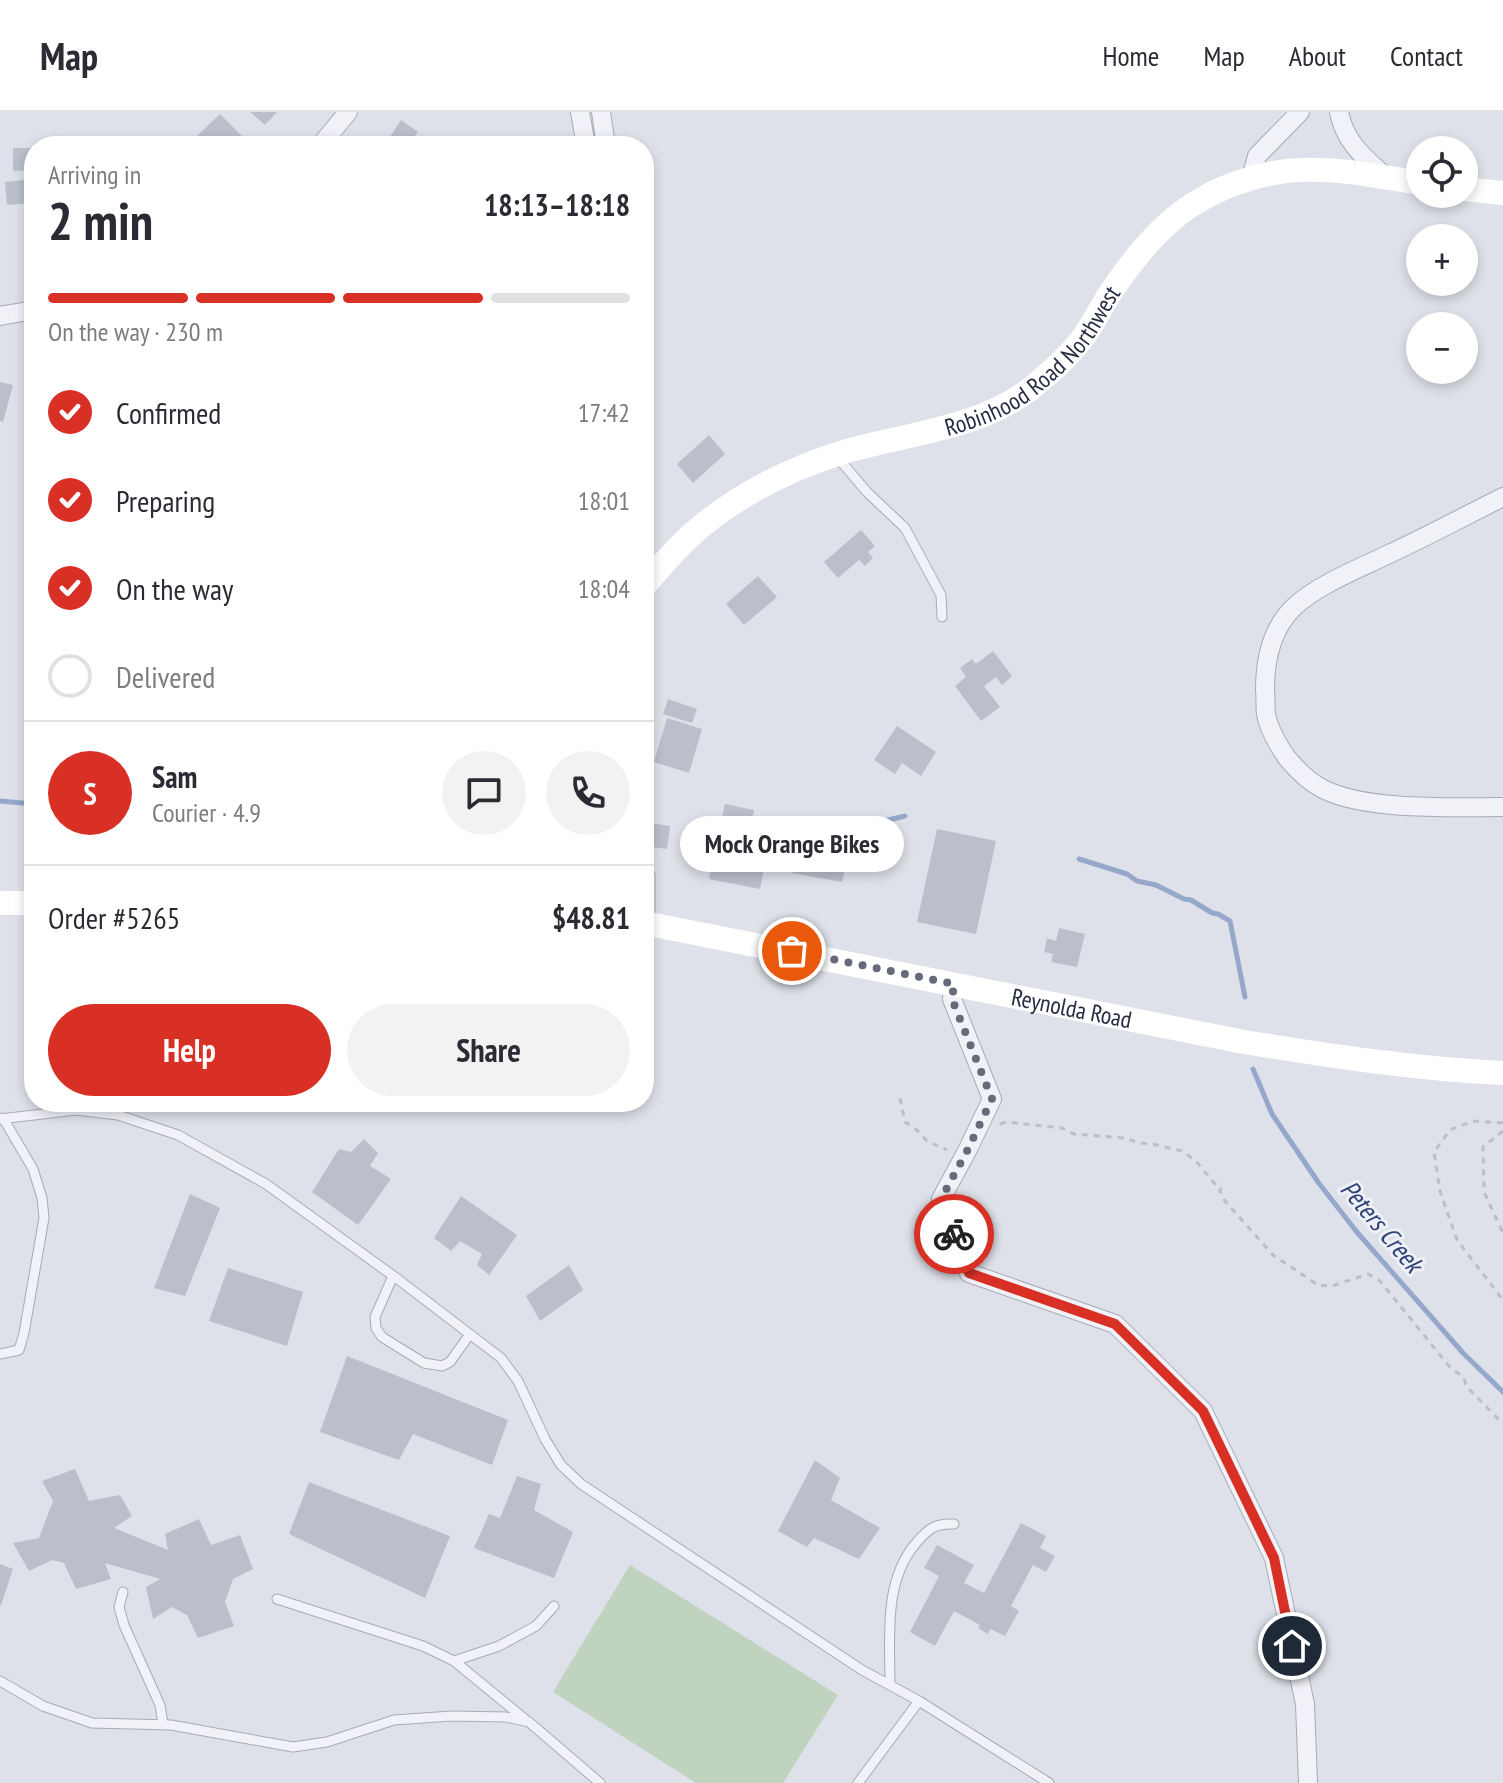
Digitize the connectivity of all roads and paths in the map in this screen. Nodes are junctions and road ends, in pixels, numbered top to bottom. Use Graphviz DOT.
graph roads {
  1 [pos="348,112"];
  2 [pos="580,112"];
  3 [pos="601,112"];
  4 [pos="1300,112"];
  5 [pos="1339,112"];
  6 [pos="328,136"];
  7 [pos="584,136"];
  8 [pos="605,136"];
  9 [pos="1251,178"];
  10 [pos="1387,178"];
  11 [pos="1406,181"];
  12 [pos="1478,190"];
  13 [pos="1503,193"];
  14 [pos="24,312"];
  15 [pos="0,316"];
  16 [pos="836,455"];
  17 [pos="1503,497"];
  18 [pos="654,574"];
  19 [pos="942,617"];
  20 [pos="1503,807"];
  21 [pos="0,903"];
  22 [pos="24,903"];
  23 [pos="654,924"];
  24 [pos="954,984"];
  25 [pos="1503,1073"];
  26 [pos="900,1098"];
  27 [pos="58,1112"];
  28 [pos="93,1112"];
  29 [pos="2,1118"];
  30 [pos="1503,1123"];
  31 [pos="991,1129"];
  32 [pos="1503,1131"];
  33 [pos="967,1151"];
  34 [pos="1503,1233"];
  35 [pos="393,1276"];
  36 [pos="1503,1300"];
  37 [pos="470,1334"];
  38 [pos="0,1354"];
  39 [pos="1503,1424"];
  40 [pos="954,1524"];
  41 [pos="123,1592"];
  42 [pos="277,1599"];
  43 [pos="554,1606"];
  44 [pos="454,1661"];
  45 [pos="0,1681"];
  46 [pos="890,1685"];
  47 [pos="919,1701"];
  48 [pos="529,1722"];
  49 [pos="163,1724"];
  50 [pos="600,1783"];
  51 [pos="858,1783"];
  52 [pos="1049,1783"];
  53 [pos="1308,1783"];
  1 -- 6 [label="street"];
  2 -- 7 [label="street"];
  3 -- 8 [label="street"];
  4 -- 9 [label="street"];
  5 -- 10 [label="street"];
  9 -- 10 [label="street, Robinhood Road Northwest"];
  9 -- 16 [label="street, Robinhood Road Northwest"];
  10 -- 11 [label="street, Robinhood Road Northwest"];
  12 -- 13 [label="street"];
  14 -- 15 [label="street"];
  16 -- 18 [label="street, Robinhood Road Northwest"];
  16 -- 19 [label="lane"];
  17 -- 20 [label="street"];
  21 -- 22 [label="street"];
  23 -- 24 [label="street, Reynolda Road"];
  24 -- 25 [label="street, Reynolda Road"];
  24 -- 33 [label="street"];
  26 -- 33 [label="path"];
  27 -- 29 [label="lane"];
  28 -- 35 [label="lane"];
  29 -- 38 [label="lane"];
  30 -- 36 [label="path"];
  31 -- 39 [label="path"];
  32 -- 34 [label="path"];
  33 -- 53 [label="street"];
  35 -- 37 [label="lane"];
  35 -- 37 [label="lane"];
  37 -- 46 [label="lane"];
  40 -- 46 [label="lane"];
  41 -- 49 [label="lane"];
  42 -- 44 [label="lane"];
  43 -- 44 [label="lane"];
  44 -- 48 [label="lane"];
  45 -- 49 [label="lane"];
  46 -- 47 [label="lane"];
  47 -- 51 [label="lane"];
  47 -- 52 [label="lane"];
  48 -- 49 [label="lane"];
  48 -- 50 [label="lane"];
}
